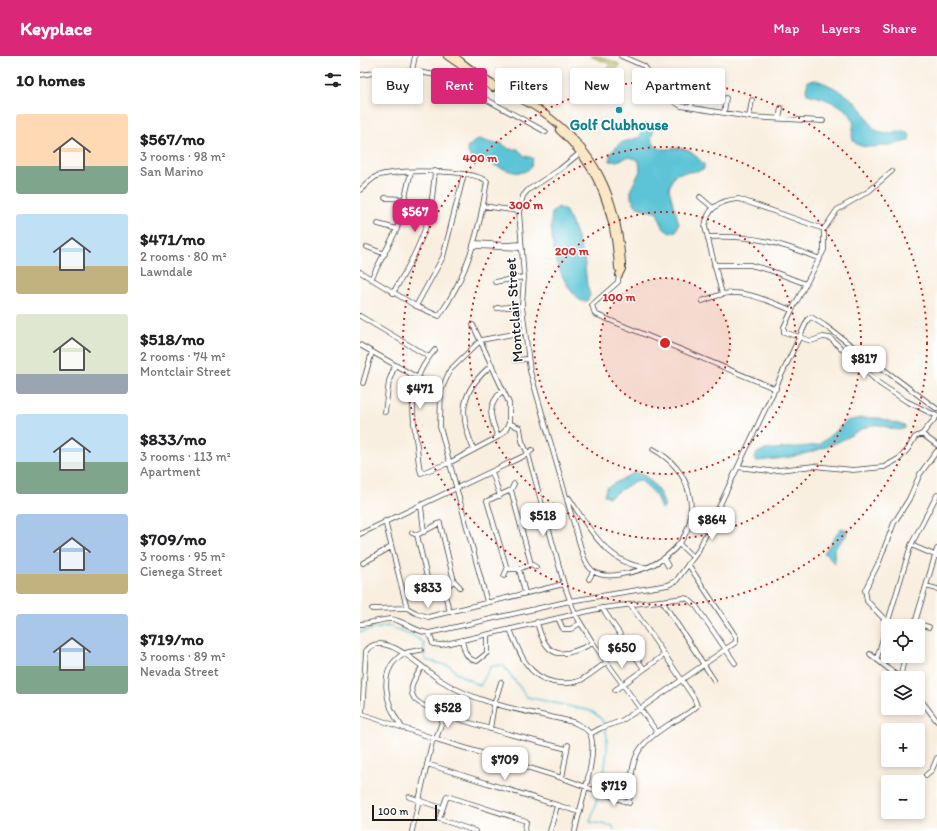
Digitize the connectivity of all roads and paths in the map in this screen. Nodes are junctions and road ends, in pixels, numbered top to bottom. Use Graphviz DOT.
graph roads {
  1 [pos="415,56"];
  2 [pos="446,56"];
  3 [pos="454,56"];
  4 [pos="621,56"];
  5 [pos="413,68"];
  6 [pos="372,73"];
  7 [pos="423,73"];
  8 [pos="360,75"];
  9 [pos="726,98"];
  10 [pos="752,100"];
  11 [pos="692,104"];
  12 [pos="691,107"];
  13 [pos="781,108"];
  14 [pos="724,113"];
  15 [pos="749,117"];
  16 [pos="779,119"];
  17 [pos="824,121"];
  18 [pos="546,132"];
  19 [pos="582,151"];
  20 [pos="892,171"];
  21 [pos="411,172"];
  22 [pos="436,172"];
  23 [pos="464,174"];
  24 [pos="360,190"];
  25 [pos="700,196"];
  26 [pos="385,198"];
  27 [pos="405,199"];
  28 [pos="484,206"];
  29 [pos="713,208"];
  30 [pos="519,211"];
  31 [pos="378,224"];
  32 [pos="397,229"];
  33 [pos="824,229"];
  34 [pos="708,237"];
  35 [pos="475,245"];
  36 [pos="521,246"];
  37 [pos="367,247"];
  38 [pos="385,254"];
  39 [pos="820,259"];
  40 [pos="714,265"];
  41 [pos="618,268"];
  42 [pos="360,272"];
  43 [pos="619,275"];
  44 [pos="524,277"];
  45 [pos="371,279"];
  46 [pos="495,282"];
  47 [pos="806,284"];
  48 [pos="393,293"];
  49 [pos="722,294"];
  50 [pos="702,301"];
  51 [pos="416,306"];
  52 [pos="522,306"];
  53 [pos="496,308"];
  54 [pos="792,310"];
  55 [pos="360,316"];
  56 [pos="473,325"];
  57 [pos="524,332"];
  58 [pos="799,337"];
  59 [pos="481,340"];
  60 [pos="360,345"];
  61 [pos="435,350"];
  62 [pos="372,352"];
  63 [pos="429,357"];
  64 [pos="528,359"];
  65 [pos="515,360"];
  66 [pos="395,365"];
  67 [pos="492,366"];
  68 [pos="418,378"];
  69 [pos="363,383"];
  70 [pos="776,389"];
  71 [pos="503,390"];
  72 [pos="441,391"];
  73 [pos="937,409"];
  74 [pos="385,412"];
  75 [pos="937,416"];
  76 [pos="510,422"];
  77 [pos="922,434"];
  78 [pos="498,437"];
  79 [pos="937,445"];
  80 [pos="653,449"];
  81 [pos="474,450"];
  82 [pos="532,450"];
  83 [pos="937,451"];
  84 [pos="528,454"];
  85 [pos="448,463"];
  86 [pos="738,467"];
  87 [pos="492,472"];
  88 [pos="514,484"];
  89 [pos="456,489"];
  90 [pos="511,490"];
  91 [pos="567,494"];
  92 [pos="937,495"];
  93 [pos="500,496"];
  94 [pos="421,506"];
  95 [pos="717,511"];
  96 [pos="690,514"];
  97 [pos="385,521"];
  98 [pos="424,532"];
  99 [pos="412,533"];
  100 [pos="360,534"];
  101 [pos="417,535"];
  102 [pos="679,544"];
  103 [pos="911,544"];
  104 [pos="391,547"];
  105 [pos="937,549"];
  106 [pos="936,555"];
  107 [pos="693,557"];
  108 [pos="664,559"];
  109 [pos="363,563"];
  110 [pos="531,564"];
  111 [pos="688,564"];
  112 [pos="668,566"];
  113 [pos="536,567"];
  114 [pos="650,567"];
  115 [pos="519,569"];
  116 [pos="507,570"];
  117 [pos="593,572"];
  118 [pos="504,576"];
  119 [pos="589,579"];
  120 [pos="454,581"];
  121 [pos="564,584"];
  122 [pos="926,586"];
  123 [pos="460,587"];
  124 [pos="443,589"];
  125 [pos="937,589"];
  126 [pos="430,590"];
  127 [pos="525,593"];
  128 [pos="428,595"];
  129 [pos="570,601"];
  130 [pos="662,601"];
  131 [pos="487,602"];
  132 [pos="630,604"];
  133 [pos="407,608"];
  134 [pos="602,608"];
  135 [pos="372,609"];
  136 [pos="396,609"];
  137 [pos="450,612"];
  138 [pos="575,614"];
  139 [pos="558,618"];
  140 [pos="393,619"];
  141 [pos="884,619"];
  142 [pos="888,619"];
  143 [pos="916,619"];
  144 [pos="537,622"];
  145 [pos="580,623"];
  146 [pos="360,624"];
  147 [pos="925,626"];
  148 [pos="929,627"];
  149 [pos="510,629"];
  150 [pos="429,633"];
  151 [pos="487,635"];
  152 [pos="462,640"];
  153 [pos="593,643"];
  154 [pos="881,644"];
  155 [pos="725,648"];
  156 [pos="422,650"];
  157 [pos="404,653"];
  158 [pos="870,654"];
  159 [pos="664,655"];
  160 [pos="877,658"];
  161 [pos="881,661"];
  162 [pos="607,662"];
  163 [pos="735,663"];
  164 [pos="883,663"];
  165 [pos="903,663"];
  166 [pos="702,664"];
  167 [pos="422,668"];
  168 [pos="644,669"];
  169 [pos="681,679"];
  170 [pos="714,680"];
  171 [pos="501,682"];
  172 [pos="622,684"];
  173 [pos="615,690"];
  174 [pos="925,703"];
  175 [pos="494,705"];
  176 [pos="640,709"];
  177 [pos="445,713"];
  178 [pos="937,721"];
  179 [pos="402,727"];
  180 [pos="490,729"];
  181 [pos="656,732"];
  182 [pos="590,734"];
  183 [pos="434,739"];
  184 [pos="937,758"];
  185 [pos="427,764"];
  186 [pos="932,770"];
  187 [pos="937,773"];
  188 [pos="926,775"];
  189 [pos="562,778"];
  190 [pos="585,788"];
  191 [pos="409,797"];
  192 [pos="418,800"];
  193 [pos="557,806"];
  194 [pos="442,808"];
  195 [pos="579,812"];
  196 [pos="412,831"];
  197 [pos="475,831"];
  198 [pos="525,831"];
  199 [pos="550,831"];
  200 [pos="575,831"];
  1 -- 5 [label="street"];
  2 -- 19 [label="street"];
  3 -- 19 [label="street"];
  4 -- 12 [label="street"];
  6 -- 8 [label="street"];
  7 -- 18 [label="street"];
  9 -- 14 [label="street"];
  10 -- 15 [label="street"];
  11 -- 12 [label="street"];
  12 -- 14 [label="street"];
  13 -- 16 [label="street"];
  14 -- 15 [label="street"];
  15 -- 16 [label="street"];
  16 -- 17 [label="street"];
  19 -- 30 [label="street, Montclair Street"];
  19 -- 41 [label="street"];
  19 -- 43 [label="street"];
  20 -- 33 [label="street"];
  21 -- 22 [label="street"];
  21 -- 24 [label="street"];
  21 -- 27 [label="street"];
  22 -- 23 [label="street"];
  22 -- 48 [label="street"];
  23 -- 28 [label="street"];
  23 -- 51 [label="street"];
  25 -- 29 [label="street"];
  26 -- 27 [label="street"];
  27 -- 32 [label="street"];
  28 -- 30 [label="street"];
  28 -- 35 [label="street"];
  29 -- 33 [label="street"];
  29 -- 34 [label="street"];
  30 -- 36 [label="street, Montclair Street"];
  31 -- 32 [label="street"];
  32 -- 38 [label="street"];
  33 -- 39 [label="street"];
  34 -- 39 [label="street"];
  34 -- 40 [label="street"];
  35 -- 36 [label="street"];
  35 -- 51 [label="street"];
  36 -- 44 [label="street, Montclair Street"];
  37 -- 38 [label="street"];
  38 -- 45 [label="street"];
  39 -- 47 [label="street"];
  40 -- 47 [label="street"];
  40 -- 49 [label="street"];
  41 -- 43 [label="street"];
  42 -- 45 [label="street"];
  43 -- 70 [label="street"];
  44 -- 46 [label="street"];
  44 -- 52 [label="street, Montclair Street"];
  45 -- 48 [label="street"];
  47 -- 54 [label="street"];
  48 -- 51 [label="street"];
  49 -- 50 [label="street"];
  49 -- 54 [label="street"];
  52 -- 53 [label="street"];
  52 -- 57 [label="street, Montclair Street"];
  54 -- 58 [label="street"];
  55 -- 63 [label="street"];
  56 -- 59 [label="street"];
  57 -- 59 [label="street"];
  57 -- 64 [label="street, Montclair Street"];
  58 -- 70 [label="street"];
  58 -- 73 [label="street"];
  58 -- 75 [label="street"];
  59 -- 67 [label="street"];
  59 -- 72 [label="street"];
  60 -- 62 [label="street"];
  61 -- 63 [label="street"];
  62 -- 66 [label="street"];
  62 -- 69 [label="street"];
  63 -- 68 [label="street"];
  64 -- 65 [label="street"];
  64 -- 91 [label="street, Montclair Street"];
  66 -- 68 [label="street"];
  66 -- 74 [label="street"];
  67 -- 71 [label="street"];
  67 -- 81 [label="street"];
  68 -- 72 [label="street"];
  68 -- 85 [label="street"];
  70 -- 86 [label="street"];
  71 -- 76 [label="street"];
  71 -- 78 [label="street"];
  72 -- 85 [label="street"];
  75 -- 77 [label="street"];
  76 -- 78 [label="street"];
  76 -- 84 [label="street"];
  77 -- 79 [label="street"];
  77 -- 86 [label="street"];
  78 -- 81 [label="street"];
  80 -- 96 [label="street"];
  81 -- 85 [label="street"];
  82 -- 84 [label="street"];
  83 -- 141 [label="street"];
  84 -- 87 [label="street"];
  84 -- 121 [label="street"];
  85 -- 89 [label="street"];
  86 -- 95 [label="street"];
  87 -- 89 [label="street"];
  87 -- 93 [label="street"];
  88 -- 90 [label="street"];
  89 -- 94 [label="street"];
  89 -- 131 [label="street"];
  90 -- 93 [label="street"];
  90 -- 110 [label="street"];
  91 -- 114 [label="street, Montclair Street"];
  91 -- 117 [label="street, Montclair Street"];
  92 -- 103 [label="street"];
  93 -- 116 [label="street"];
  94 -- 97 [label="street"];
  94 -- 98 [label="street"];
  95 -- 96 [label="street"];
  95 -- 107 [label="street"];
  96 -- 102 [label="street"];
  97 -- 100 [label="street"];
  97 -- 104 [label="street"];
  98 -- 101 [label="street"];
  98 -- 120 [label="street"];
  99 -- 101 [label="street"];
  101 -- 126 [label="street"];
  102 -- 107 [label="street"];
  102 -- 108 [label="street"];
  103 -- 106 [label="street"];
  103 -- 142 [label="street"];
  104 -- 109 [label="street"];
  104 -- 133 [label="street"];
  105 -- 106 [label="street"];
  106 -- 122 [label="street"];
  107 -- 111 [label="street"];
  108 -- 112 [label="street"];
  108 -- 114 [label="street"];
  110 -- 113 [label="street"];
  110 -- 115 [label="street"];
  111 -- 129 [label="street"];
  111 -- 155 [label="street"];
  114 -- 117 [label="street"];
  115 -- 116 [label="street"];
  115 -- 127 [label="street"];
  116 -- 118 [label="street"];
  117 -- 119 [label="street"];
  120 -- 123 [label="street"];
  120 -- 124 [label="street"];
  121 -- 127 [label="street"];
  121 -- 129 [label="street"];
  122 -- 125 [label="street"];
  122 -- 143 [label="street"];
  124 -- 126 [label="street"];
  124 -- 137 [label="street"];
  126 -- 128 [label="street"];
  127 -- 131 [label="street"];
  129 -- 138 [label="street"];
  129 -- 150 [label="street"];
  130 -- 132 [label="street"];
  130 -- 155 [label="street"];
  130 -- 166 [label="street"];
  131 -- 137 [label="street"];
  132 -- 134 [label="street"];
  132 -- 159 [label="street"];
  133 -- 136 [label="street"];
  133 -- 137 [label="street"];
  134 -- 138 [label="street"];
  134 -- 168 [label="street"];
  135 -- 136 [label="street"];
  136 -- 140 [label="street"];
  138 -- 139 [label="street"];
  138 -- 145 [label="street"];
  139 -- 144 [label="street"];
  139 -- 145 [label="street"];
  140 -- 146 [label="street"];
  140 -- 150 [label="street"];
  144 -- 149 [label="street"];
  144 -- 153 [label="street"];
  145 -- 153 [label="street"];
  147 -- 148 [label="street"];
  149 -- 151 [label="street"];
  149 -- 162 [label="street"];
  150 -- 152 [label="street"];
  151 -- 152 [label="street"];
  151 -- 152 [label="street"];
  153 -- 162 [label="street"];
  154 -- 160 [label="street"];
  155 -- 163 [label="street"];
  155 -- 166 [label="street"];
  156 -- 157 [label="street"];
  157 -- 167 [label="street"];
  157 -- 179 [label="street"];
  157 -- 179 [label="street"];
  158 -- 160 [label="street"];
  159 -- 168 [label="street"];
  159 -- 169 [label="street"];
  160 -- 161 [label="street"];
  162 -- 172 [label="street"];
  164 -- 165 [label="street"];
  166 -- 169 [label="street"];
  166 -- 170 [label="street"];
  167 -- 175 [label="street"];
  167 -- 177 [label="street"];
  168 -- 172 [label="street"];
  169 -- 176 [label="street"];
  169 -- 181 [label="street"];
  171 -- 175 [label="street"];
  172 -- 173 [label="street"];
  172 -- 176 [label="street"];
  174 -- 178 [label="street"];
  175 -- 180 [label="street"];
  175 -- 182 [label="street"];
  176 -- 181 [label="street"];
  176 -- 182 [label="street"];
  177 -- 180 [label="street"];
  177 -- 183 [label="street"];
  179 -- 183 [label="street"];
  180 -- 189 [label="street"];
  181 -- 190 [label="street"];
  182 -- 190 [label="street"];
  183 -- 185 [label="street"];
  183 -- 189 [label="street"];
  184 -- 186 [label="street"];
  185 -- 192 [label="street"];
  185 -- 193 [label="street"];
  186 -- 187 [label="street"];
  186 -- 188 [label="street"];
  189 -- 190 [label="street"];
  190 -- 195 [label="street"];
  191 -- 192 [label="street"];
  192 -- 194 [label="street"];
  192 -- 196 [label="street"];
  193 -- 195 [label="street"];
  193 -- 199 [label="street"];
  194 -- 197 [label="street"];
  194 -- 198 [label="street"];
  195 -- 200 [label="street"];
}
